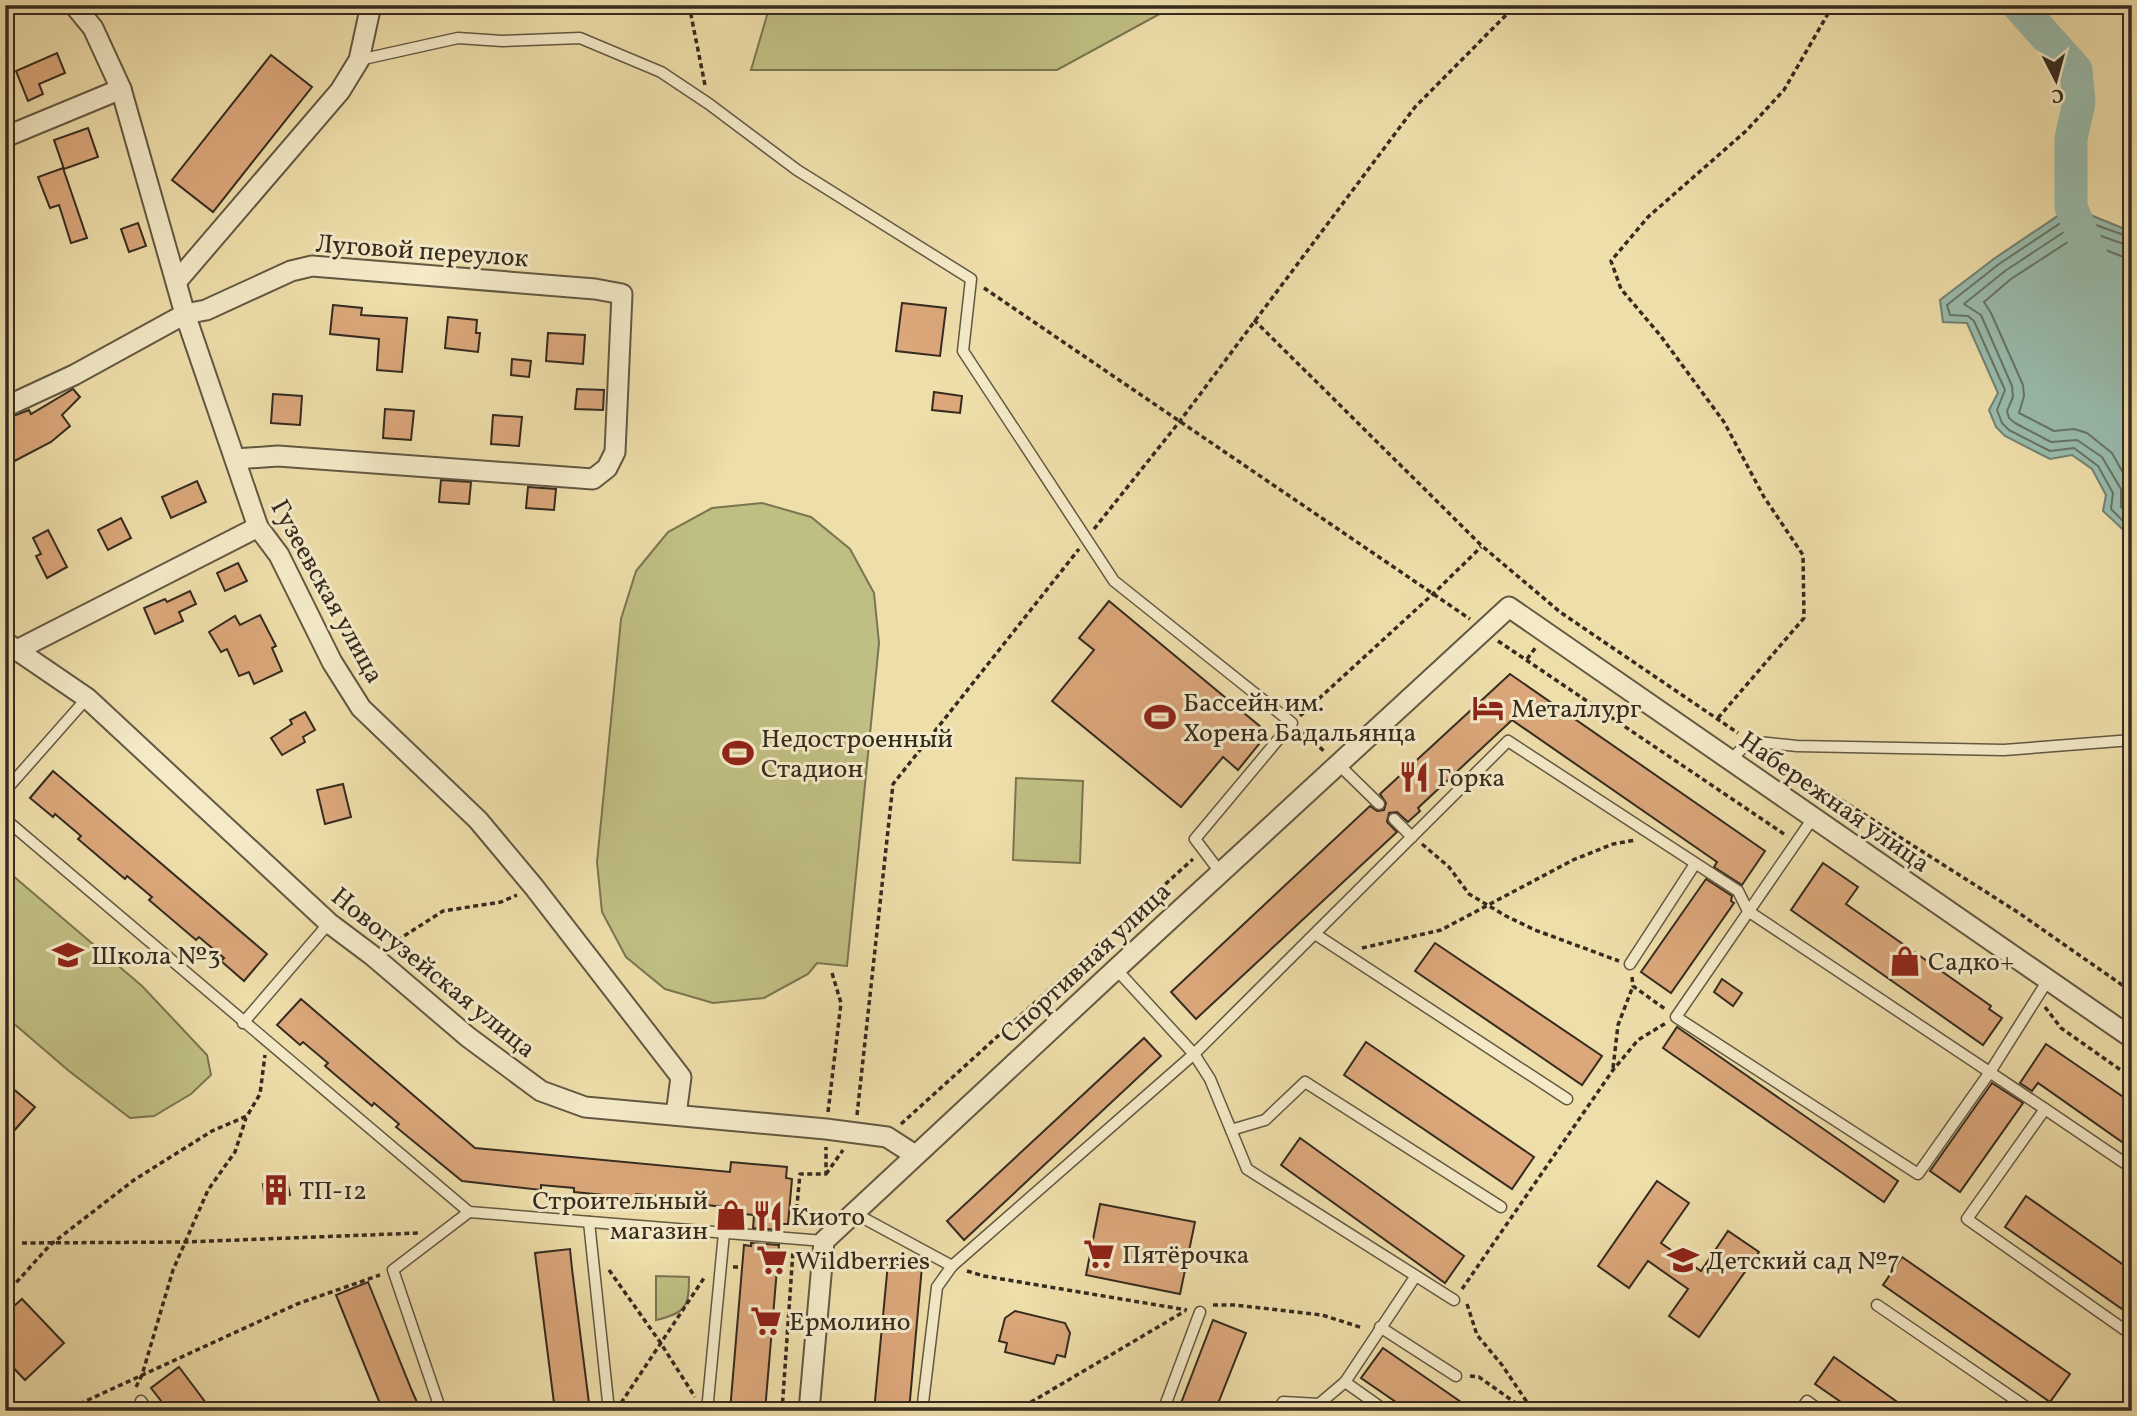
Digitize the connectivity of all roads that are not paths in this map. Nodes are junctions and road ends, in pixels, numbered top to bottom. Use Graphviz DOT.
graph roads {
  1 [pos="74,5"];
  2 [pos="371,5"];
  3 [pos="359,60"];
  4 [pos="121,89"];
  5 [pos="5,137"];
  6 [pos="177,281"];
  7 [pos="185,314"];
  8 [pos="5,407"];
  9 [pos="235,459"];
  10 [pos="258,527"];
  11 [pos="1509,607"];
  12 [pos="10,647"];
  13 [pos="87,698"];
  14 [pos="2132,740"];
  15 [pos="1731,760"];
  16 [pos="1338,764"];
  17 [pos="5,791"];
  18 [pos="1379,804"];
  19 [pos="1813,818"];
  20 [pos="5,819"];
  21 [pos="1394,820"];
  22 [pos="1412,837"];
  23 [pos="1695,863"];
  24 [pos="1220,872"];
  25 [pos="1748,911"];
  26 [pos="328,923"];
  27 [pos="1315,934"];
  28 [pos="1630,964"];
  29 [pos="1115,969"];
  30 [pos="2043,988"];
  31 [pos="243,1023"];
  32 [pos="2132,1038"];
  33 [pos="1194,1054"];
  34 [pos="1990,1073"];
  35 [pos="1567,1099"];
  36 [pos="2045,1109"];
  37 [pos="676,1115"];
  38 [pos="1231,1130"];
  39 [pos="915,1155"];
  40 [pos="2132,1168"];
  41 [pos="1501,1207"];
  42 [pos="469,1213"];
  43 [pos="854,1213"];
  44 [pos="589,1222"];
  45 [pos="724,1233"];
  46 [pos="824,1241"];
  47 [pos="952,1266"];
  48 [pos="1415,1277"];
  49 [pos="1454,1300"];
  50 [pos="1877,1305"];
  51 [pos="1200,1312"];
  52 [pos="1380,1327"];
  53 [pos="2132,1335"];
  54 [pos="1456,1376"];
  55 [pos="1345,1382"];
  56 [pos="141,1401"];
  57 [pos="148,1411"];
  58 [pos="442,1411"];
  59 [pos="610,1411"];
  60 [pos="707,1411"];
  61 [pos="809,1411"];
  62 [pos="922,1411"];
  63 [pos="1163,1411"];
  64 [pos="1277,1411"];
  65 [pos="1386,1411"];
  66 [pos="1800,1411"];
  67 [pos="1821,1411"];
  68 [pos="2032,1411"];
  1 -- 4 [label="street, Гузеевская улица"];
  2 -- 3 [label="street"];
  3 -- 6 [label="street"];
  3 -- 24 [label="lane"];
  4 -- 5 [label="street"];
  4 -- 6 [label="street, Гузеевская улица"];
  6 -- 7 [label="street, Гузеевская улица"];
  7 -- 8 [label="street, Луговой переулок"];
  7 -- 9 [label="street, Гузеевская улица"];
  7 -- 9 [label="street, Луговой переулок"];
  9 -- 10 [label="street, Гузеевская улица"];
  10 -- 12 [label="street"];
  10 -- 37 [label="street, Гузеевская улица"];
  11 -- 15 [label="street, Набережная улица"];
  11 -- 16 [label="street, Спортивная улица"];
  12 -- 13 [label="street, Новогузейская улица"];
  13 -- 17 [label="lane"];
  13 -- 26 [label="street, Новогузейская улица"];
  14 -- 15 [label="lane"];
  15 -- 19 [label="street, Набережная улица"];
  16 -- 18 [label="lane"];
  16 -- 24 [label="street, Спортивная улица"];
  19 -- 25 [label="lane"];
  19 -- 30 [label="street, Набережная улица"];
  20 -- 31 [label="lane"];
  21 -- 22 [label="lane"];
  22 -- 23 [label="lane"];
  22 -- 27 [label="lane"];
  23 -- 25 [label="lane"];
  23 -- 28 [label="lane"];
  24 -- 29 [label="street, Спортивная улица"];
  25 -- 34 [label="lane"];
  25 -- 34 [label="lane"];
  26 -- 31 [label="lane"];
  26 -- 37 [label="street, Новогузейская улица"];
  27 -- 33 [label="lane"];
  27 -- 35 [label="lane"];
  29 -- 33 [label="lane"];
  29 -- 39 [label="street, Спортивная улица"];
  30 -- 32 [label="street, Набережная улица"];
  30 -- 34 [label="lane"];
  31 -- 42 [label="lane"];
  33 -- 38 [label="lane"];
  33 -- 47 [label="lane"];
  34 -- 36 [label="lane"];
  36 -- 40 [label="lane"];
  36 -- 53 [label="lane"];
  37 -- 39 [label="street, Новогузейская улица"];
  38 -- 41 [label="lane"];
  38 -- 48 [label="lane"];
  39 -- 43 [label="street, Спортивная улица"];
  42 -- 44 [label="lane"];
  42 -- 58 [label="lane"];
  43 -- 46 [label="street, Спортивная улица"];
  43 -- 47 [label="lane"];
  44 -- 45 [label="lane"];
  44 -- 59 [label="lane"];
  45 -- 46 [label="lane"];
  45 -- 60 [label="lane"];
  46 -- 61 [label="street"];
  47 -- 62 [label="lane"];
  48 -- 49 [label="lane"];
  48 -- 52 [label="lane"];
  50 -- 68 [label="lane"];
  51 -- 63 [label="lane"];
  52 -- 54 [label="lane"];
  52 -- 55 [label="lane"];
  55 -- 64 [label="lane"];
  55 -- 65 [label="lane"];
  56 -- 57 [label="lane"];
  66 -- 67 [label="lane"];
}
